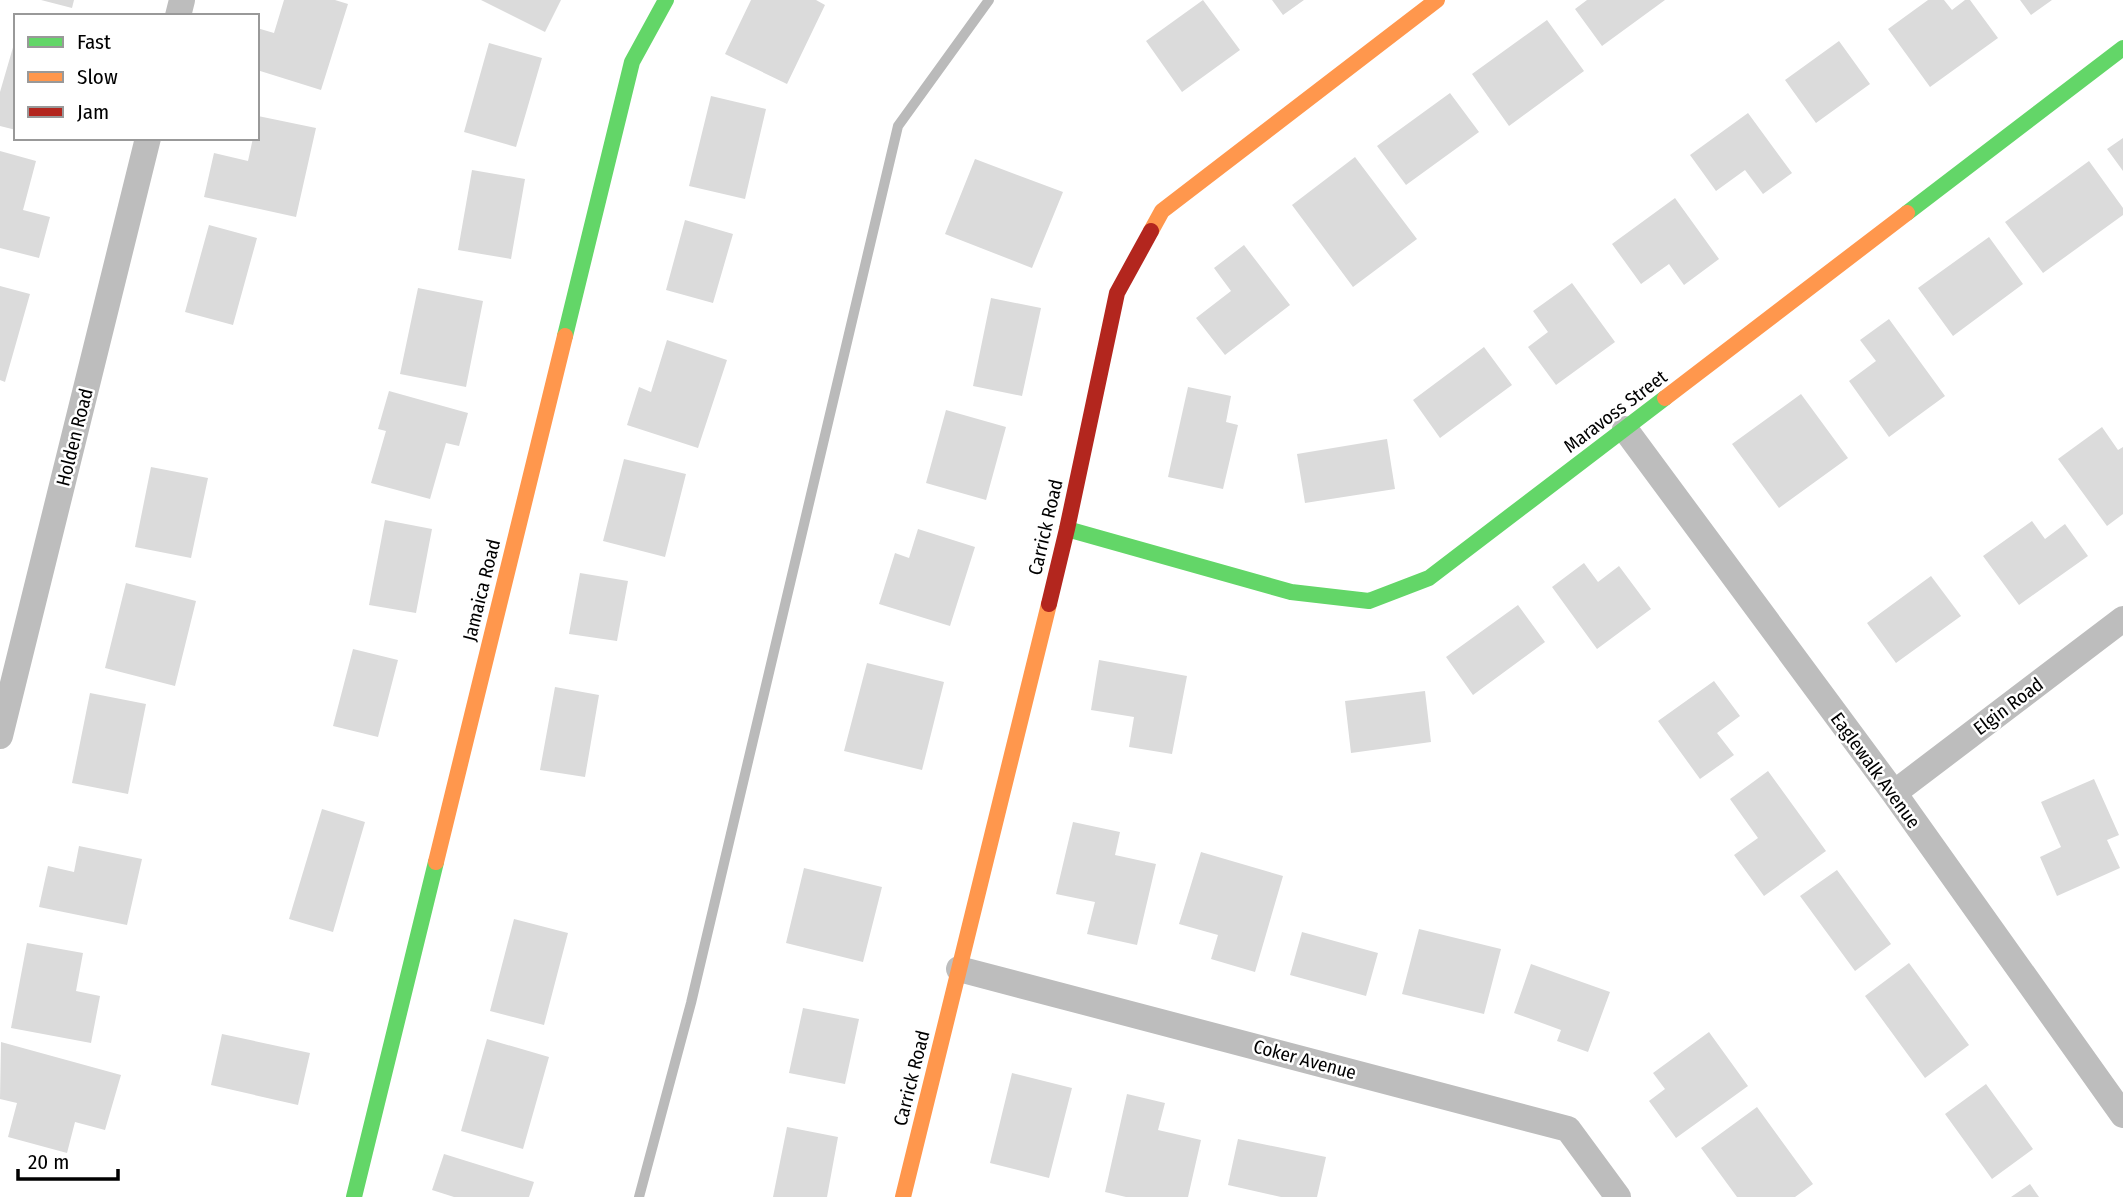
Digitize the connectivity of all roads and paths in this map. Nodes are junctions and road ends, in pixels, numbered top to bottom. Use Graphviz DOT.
graph roads {
  1 [pos="666,0"];
  2 [pos="1437,0"];
  3 [pos="2123,48"];
  4 [pos="148,140"];
  5 [pos="1625,429"];
  6 [pos="1067,529"];
  7 [pos="2123,619"];
  8 [pos="0,736"];
  9 [pos="1894,793"];
  10 [pos="959,969"];
  11 [pos="2123,1115"];
  12 [pos="354,1197"];
  13 [pos="903,1197"];
  14 [pos="1618,1197"];
  1 -- 12 [label="street, Jamaica Road"];
  2 -- 6 [label="street, Carrick Road"];
  3 -- 5 [label="street, Maravoss Street"];
  4 -- 8 [label="street, Holden Road"];
  5 -- 6 [label="street, Maravoss Street"];
  5 -- 9 [label="street, Eaglewalk Avenue"];
  6 -- 10 [label="street, Carrick Road"];
  7 -- 9 [label="street, Elgin Road"];
  9 -- 11 [label="street, Eaglewalk Avenue"];
  10 -- 13 [label="street, Carrick Road"];
  10 -- 14 [label="street, Coker Avenue"];
}
